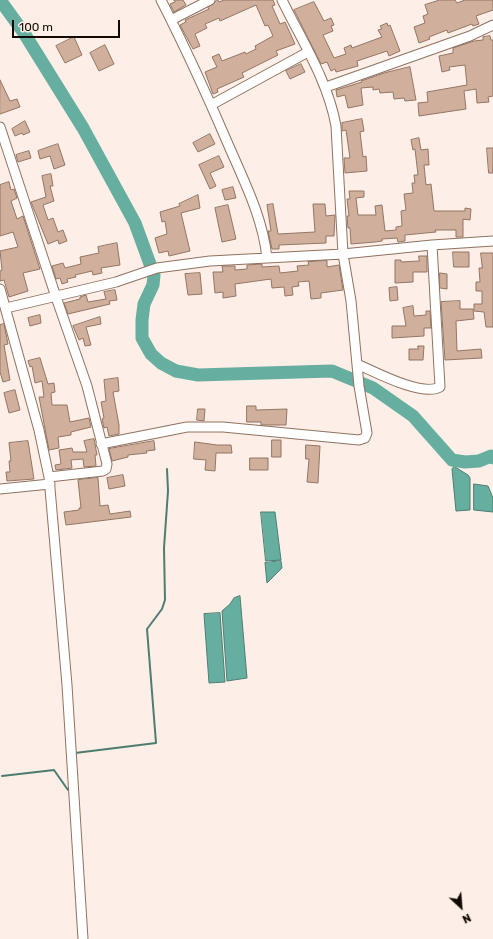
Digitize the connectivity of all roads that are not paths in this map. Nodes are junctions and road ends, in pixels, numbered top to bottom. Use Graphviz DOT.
graph roads {
  1 [pos="161,0"];
  2 [pos="210,0"];
  3 [pos="282,0"];
  4 [pos="171,20"];
  5 [pos="493,25"];
  6 [pos="308,52"];
  7 [pos="326,87"];
  8 [pos="211,105"];
  9 [pos="0,127"];
  10 [pos="493,241"];
  11 [pos="432,245"];
  12 [pos="343,254"];
  13 [pos="267,258"];
  14 [pos="0,289"];
  15 [pos="56,297"];
  16 [pos="6,308"];
  17 [pos="357,366"];
  18 [pos="101,444"];
  19 [pos="49,481"];
  20 [pos="0,489"];
  21 [pos="83,939"];
  1 -- 4 [label="street"];
  2 -- 4 [label="street"];
  3 -- 6 [label="street"];
  4 -- 8 [label="street"];
  5 -- 7 [label="street"];
  6 -- 7 [label="street"];
  6 -- 8 [label="street"];
  7 -- 12 [label="street"];
  8 -- 13 [label="street"];
  9 -- 15 [label="street"];
  10 -- 11 [label="street"];
  11 -- 12 [label="street"];
  11 -- 17 [label="street"];
  12 -- 13 [label="street"];
  12 -- 17 [label="street"];
  13 -- 15 [label="street"];
  14 -- 16 [label="street"];
  15 -- 16 [label="street"];
  15 -- 18 [label="street"];
  16 -- 19 [label="street"];
  17 -- 18 [label="street"];
  18 -- 19 [label="street"];
  19 -- 20 [label="street"];
  19 -- 21 [label="street"];
}
